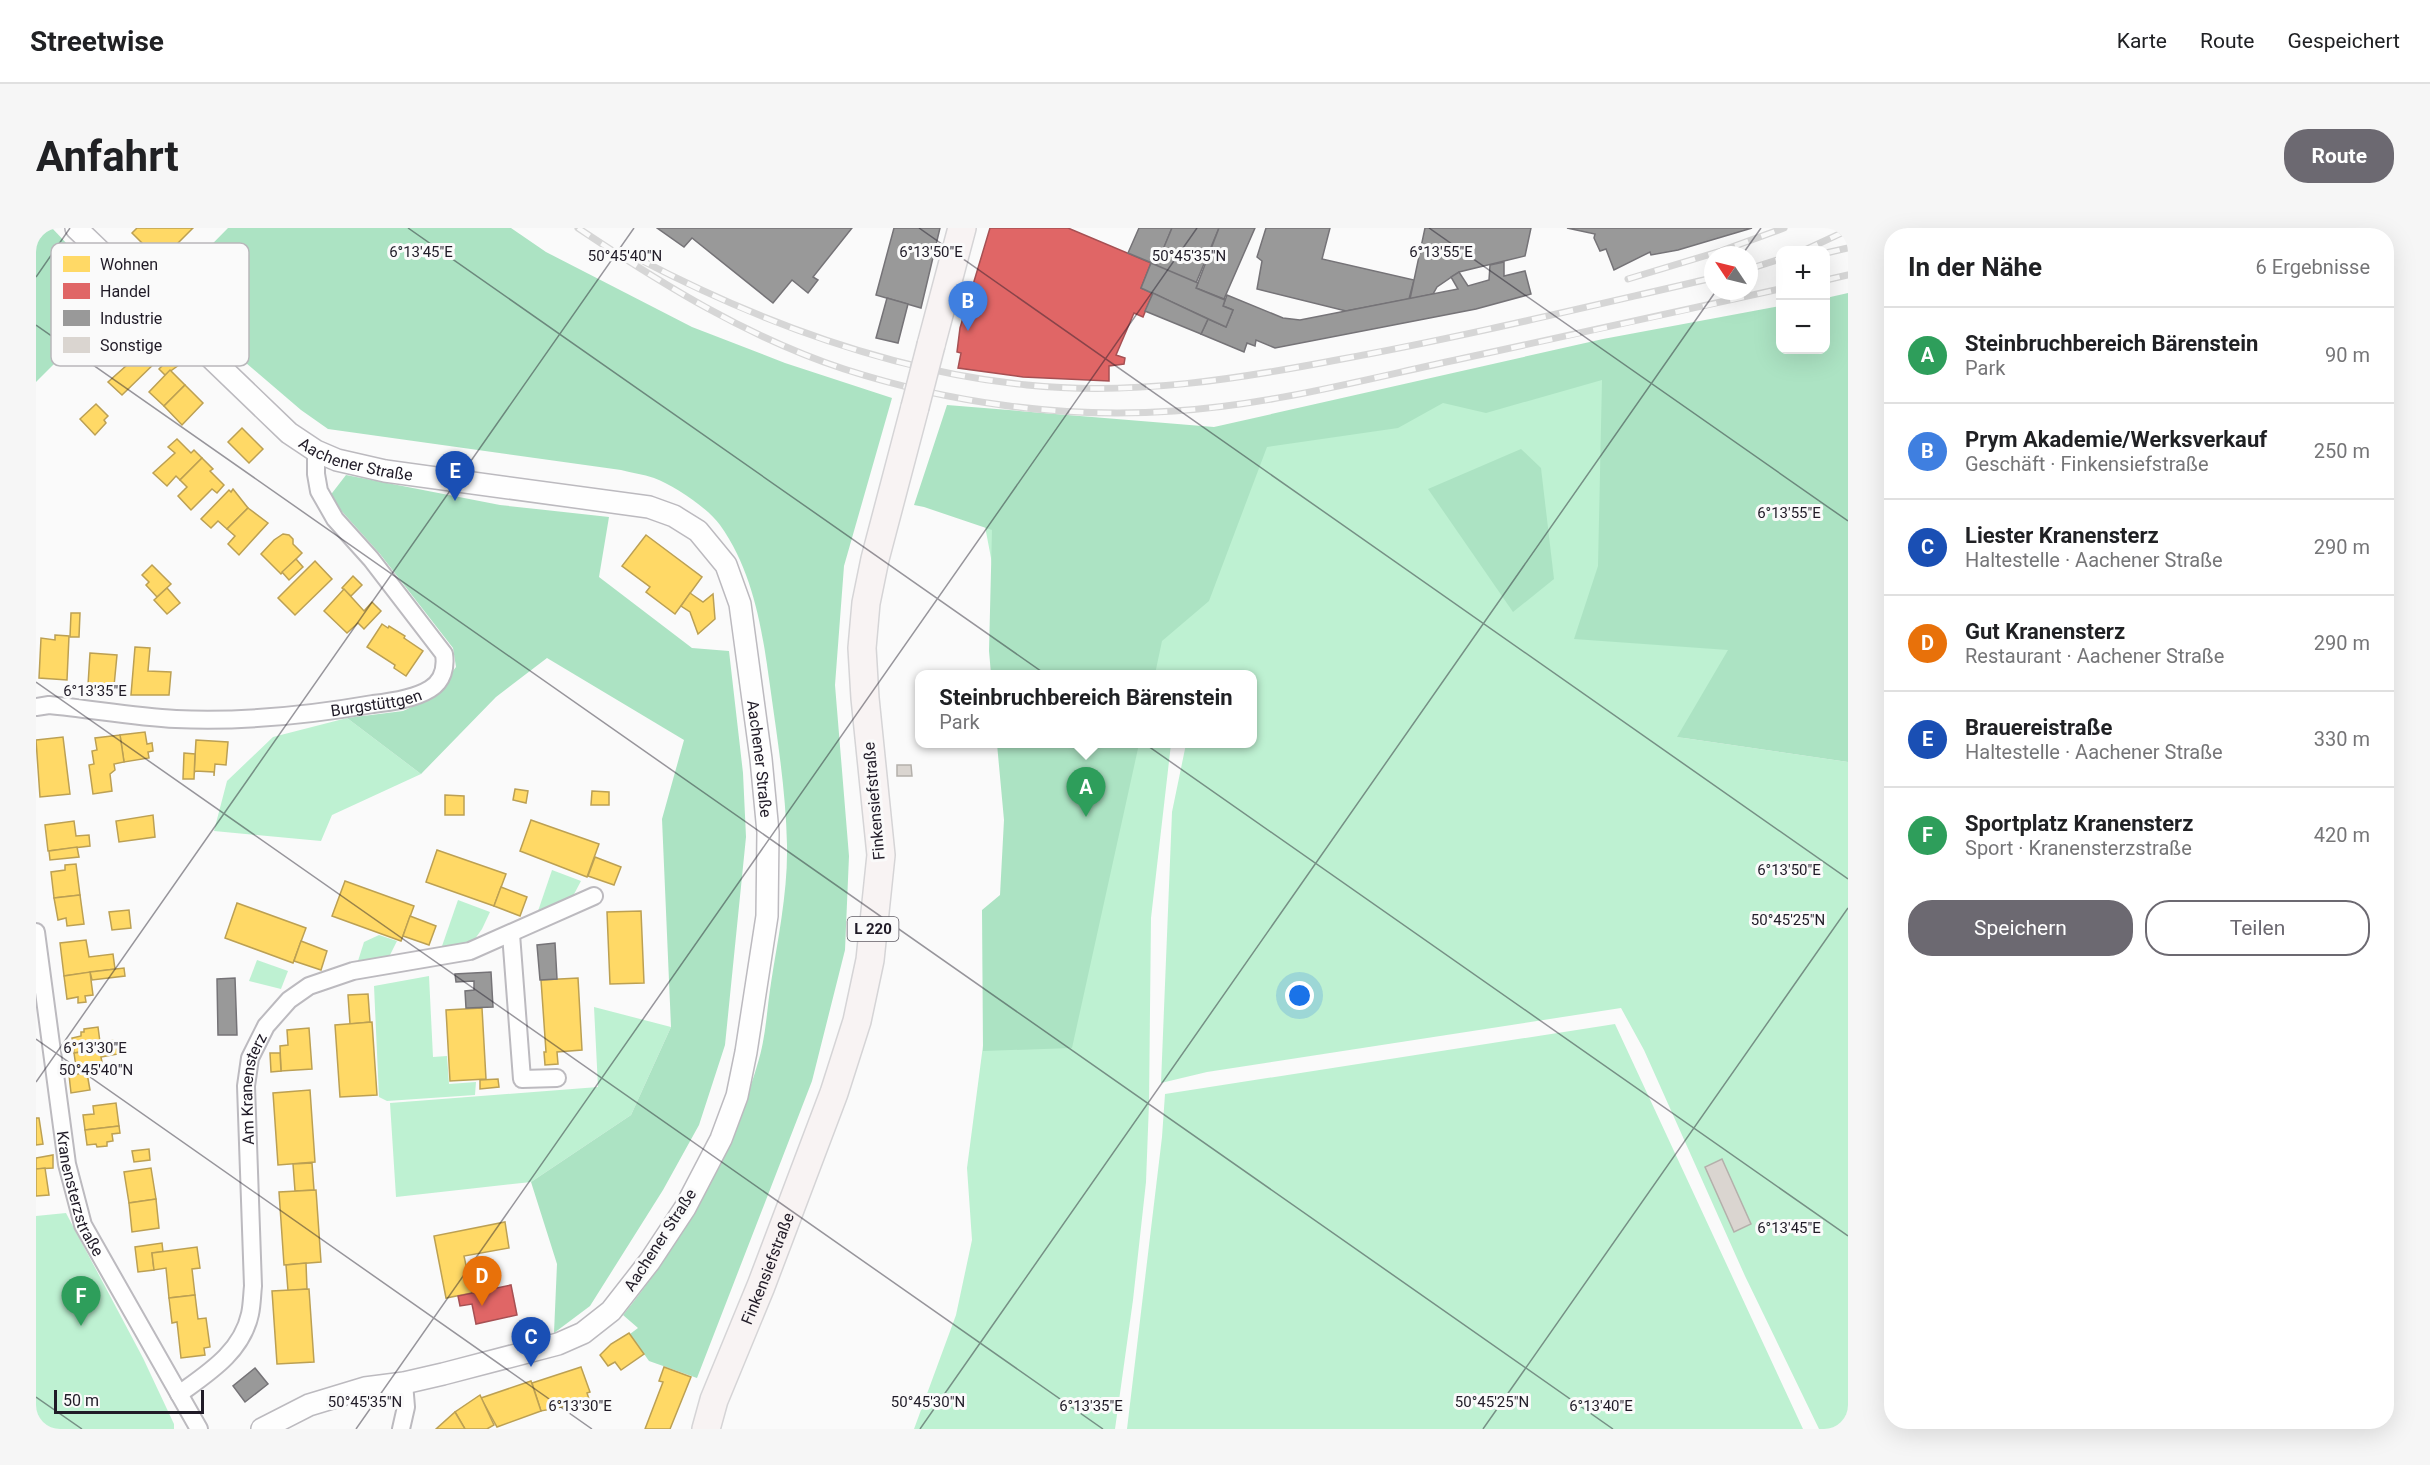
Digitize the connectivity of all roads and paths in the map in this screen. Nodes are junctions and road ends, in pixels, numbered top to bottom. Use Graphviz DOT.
graph roads {
  1 [pos="76,228"];
  2 [pos="962,228"];
  3 [pos="92,243"];
  4 [pos="219,366"];
  5 [pos="316,452"];
  6 [pos="36,706"];
  7 [pos="594,896"];
  8 [pos="36,932"];
  9 [pos="511,934"];
  10 [pos="556,1078"];
  11 [pos="404,1383"];
  12 [pos="179,1394"];
  13 [pos="199,1429"];
  14 [pos="262,1429"];
  15 [pos="401,1429"];
  16 [pos="706,1429"];
  1 -- 3 [label="street, Aachener Straße"];
  2 -- 16 [label="main road, Finkensiefstraße / L 220, bridge"];
  4 -- 5 [label="street, Aachener Straße"];
  5 -- 6 [label="street, Burgstüttgen"];
  5 -- 11 [label="street, Aachener Straße"];
  7 -- 9 [label="street, Am Kranensterz"];
  8 -- 12 [label="street, Kranensterzstraße"];
  9 -- 10 [label="street"];
  9 -- 12 [label="street, Am Kranensterz"];
  11 -- 14 [label="street, Aachener Straße"];
  11 -- 15 [label="street"];
  12 -- 13 [label="street, Kranensterzstraße"];
}
